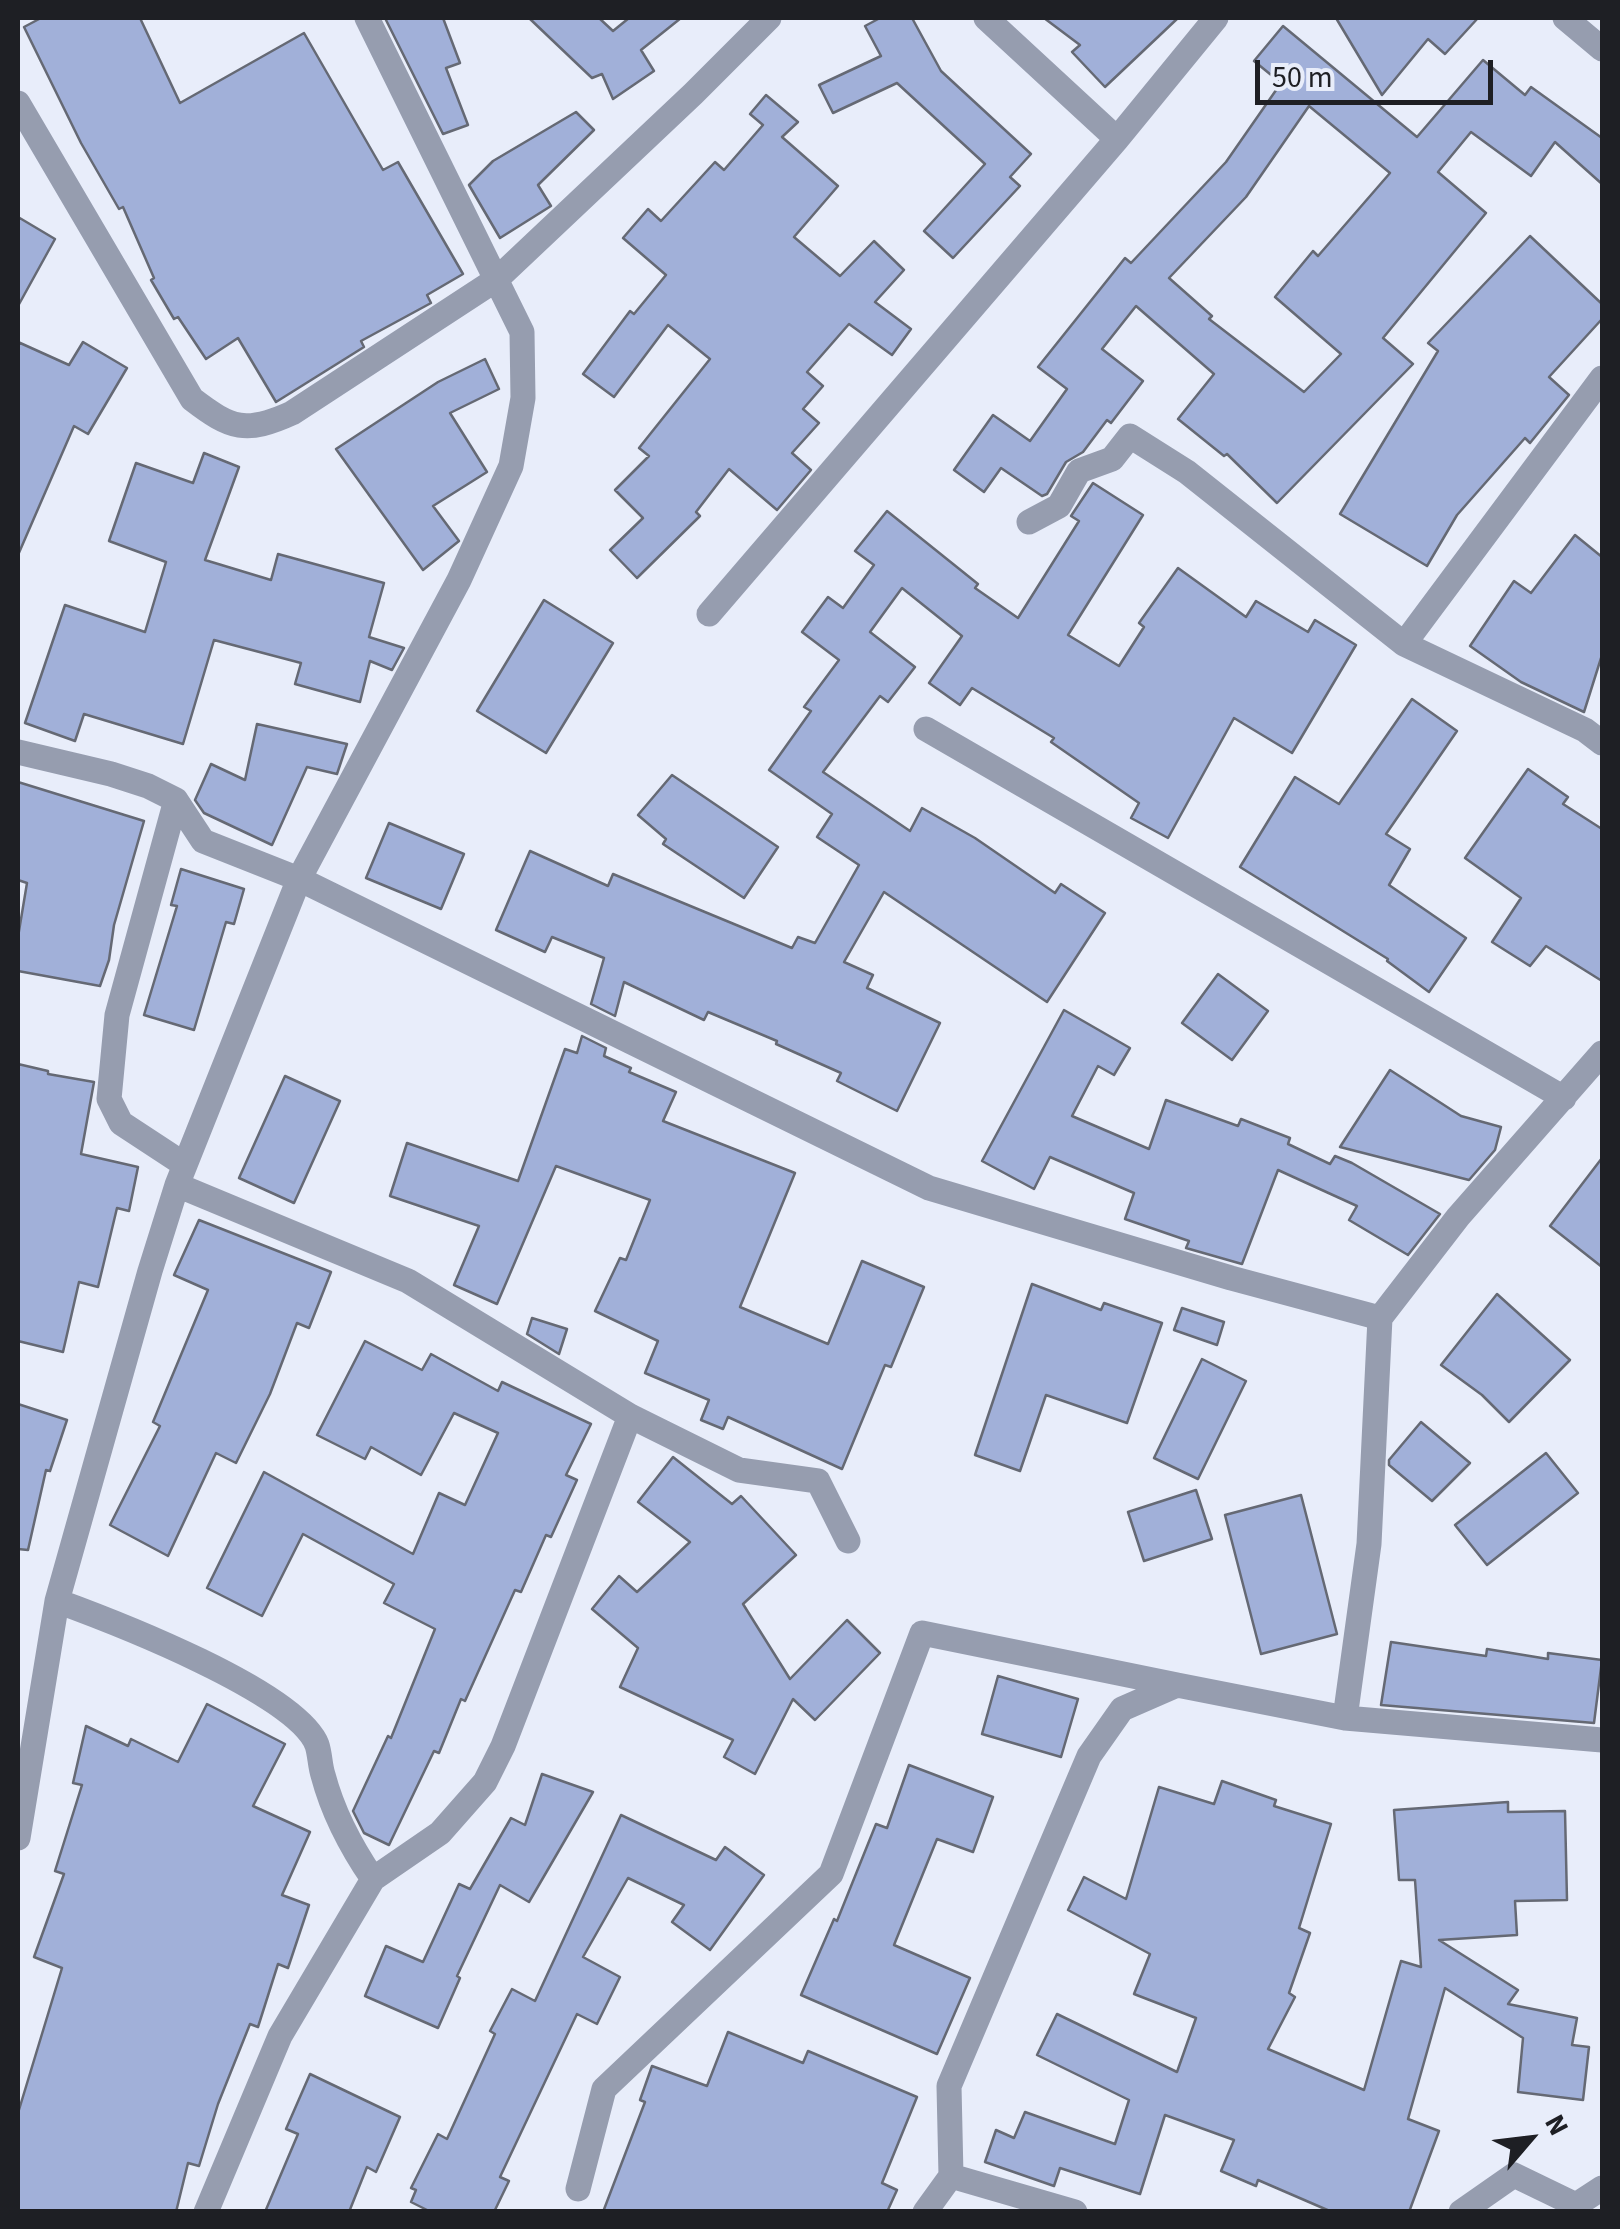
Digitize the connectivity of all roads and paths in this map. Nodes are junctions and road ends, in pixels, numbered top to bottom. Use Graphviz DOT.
graph roads {
  1 [pos="367,18"];
  2 [pos="769,18"];
  3 [pos="986,18"];
  4 [pos="1216,18"];
  5 [pos="1565,18"];
  6 [pos="1602,49"];
  7 [pos="18,103"];
  8 [pos="1116,139"];
  9 [pos="497,279"];
  10 [pos="1602,378"];
  11 [pos="1028,522"];
  12 [pos="709,614"];
  13 [pos="1404,644"];
  14 [pos="926,728"];
  15 [pos="1602,743"];
  16 [pos="18,752"];
  17 [pos="176,800"];
  18 [pos="299,879"];
  19 [pos="1602,1053"];
  20 [pos="1564,1098"];
  21 [pos="181,1175"];
  22 [pos="1380,1318"];
  23 [pos="630,1416"];
  24 [pos="848,1541"];
  25 [pos="57,1602"];
  26 [pos="1178,1685"];
  27 [pos="1344,1718"];
  28 [pos="1602,1740"];
  29 [pos="18,1838"];
  30 [pos="373,1878"];
  31 [pos="951,2176"];
  32 [pos="1602,2188"];
  33 [pos="578,2189"];
  34 [pos="206,2212"];
  35 [pos="925,2212"];
  36 [pos="1074,2212"];
  37 [pos="1461,2212"];
  1 -- 9 [label="street"];
  2 -- 9 [label="street"];
  3 -- 8 [label="street"];
  4 -- 8 [label="street"];
  5 -- 6 [label="street"];
  7 -- 9 [label="street"];
  8 -- 12 [label="street"];
  9 -- 18 [label="street"];
  10 -- 13 [label="street"];
  11 -- 13 [label="street"];
  13 -- 15 [label="street"];
  14 -- 20 [label="street"];
  16 -- 17 [label="street"];
  17 -- 18 [label="street"];
  17 -- 21 [label="street"];
  18 -- 21 [label="street"];
  18 -- 22 [label="street"];
  19 -- 20 [label="street"];
  20 -- 22 [label="street"];
  21 -- 23 [label="street"];
  21 -- 25 [label="street"];
  22 -- 27 [label="street"];
  23 -- 24 [label="street"];
  23 -- 30 [label="street"];
  25 -- 29 [label="street"];
  25 -- 30 [label="street"];
  26 -- 27 [label="street"];
  26 -- 31 [label="street"];
  26 -- 33 [label="street"];
  27 -- 28 [label="street"];
  30 -- 34 [label="street"];
  31 -- 35 [label="street"];
  31 -- 36 [label="street"];
  32 -- 37 [label="street"];
}
